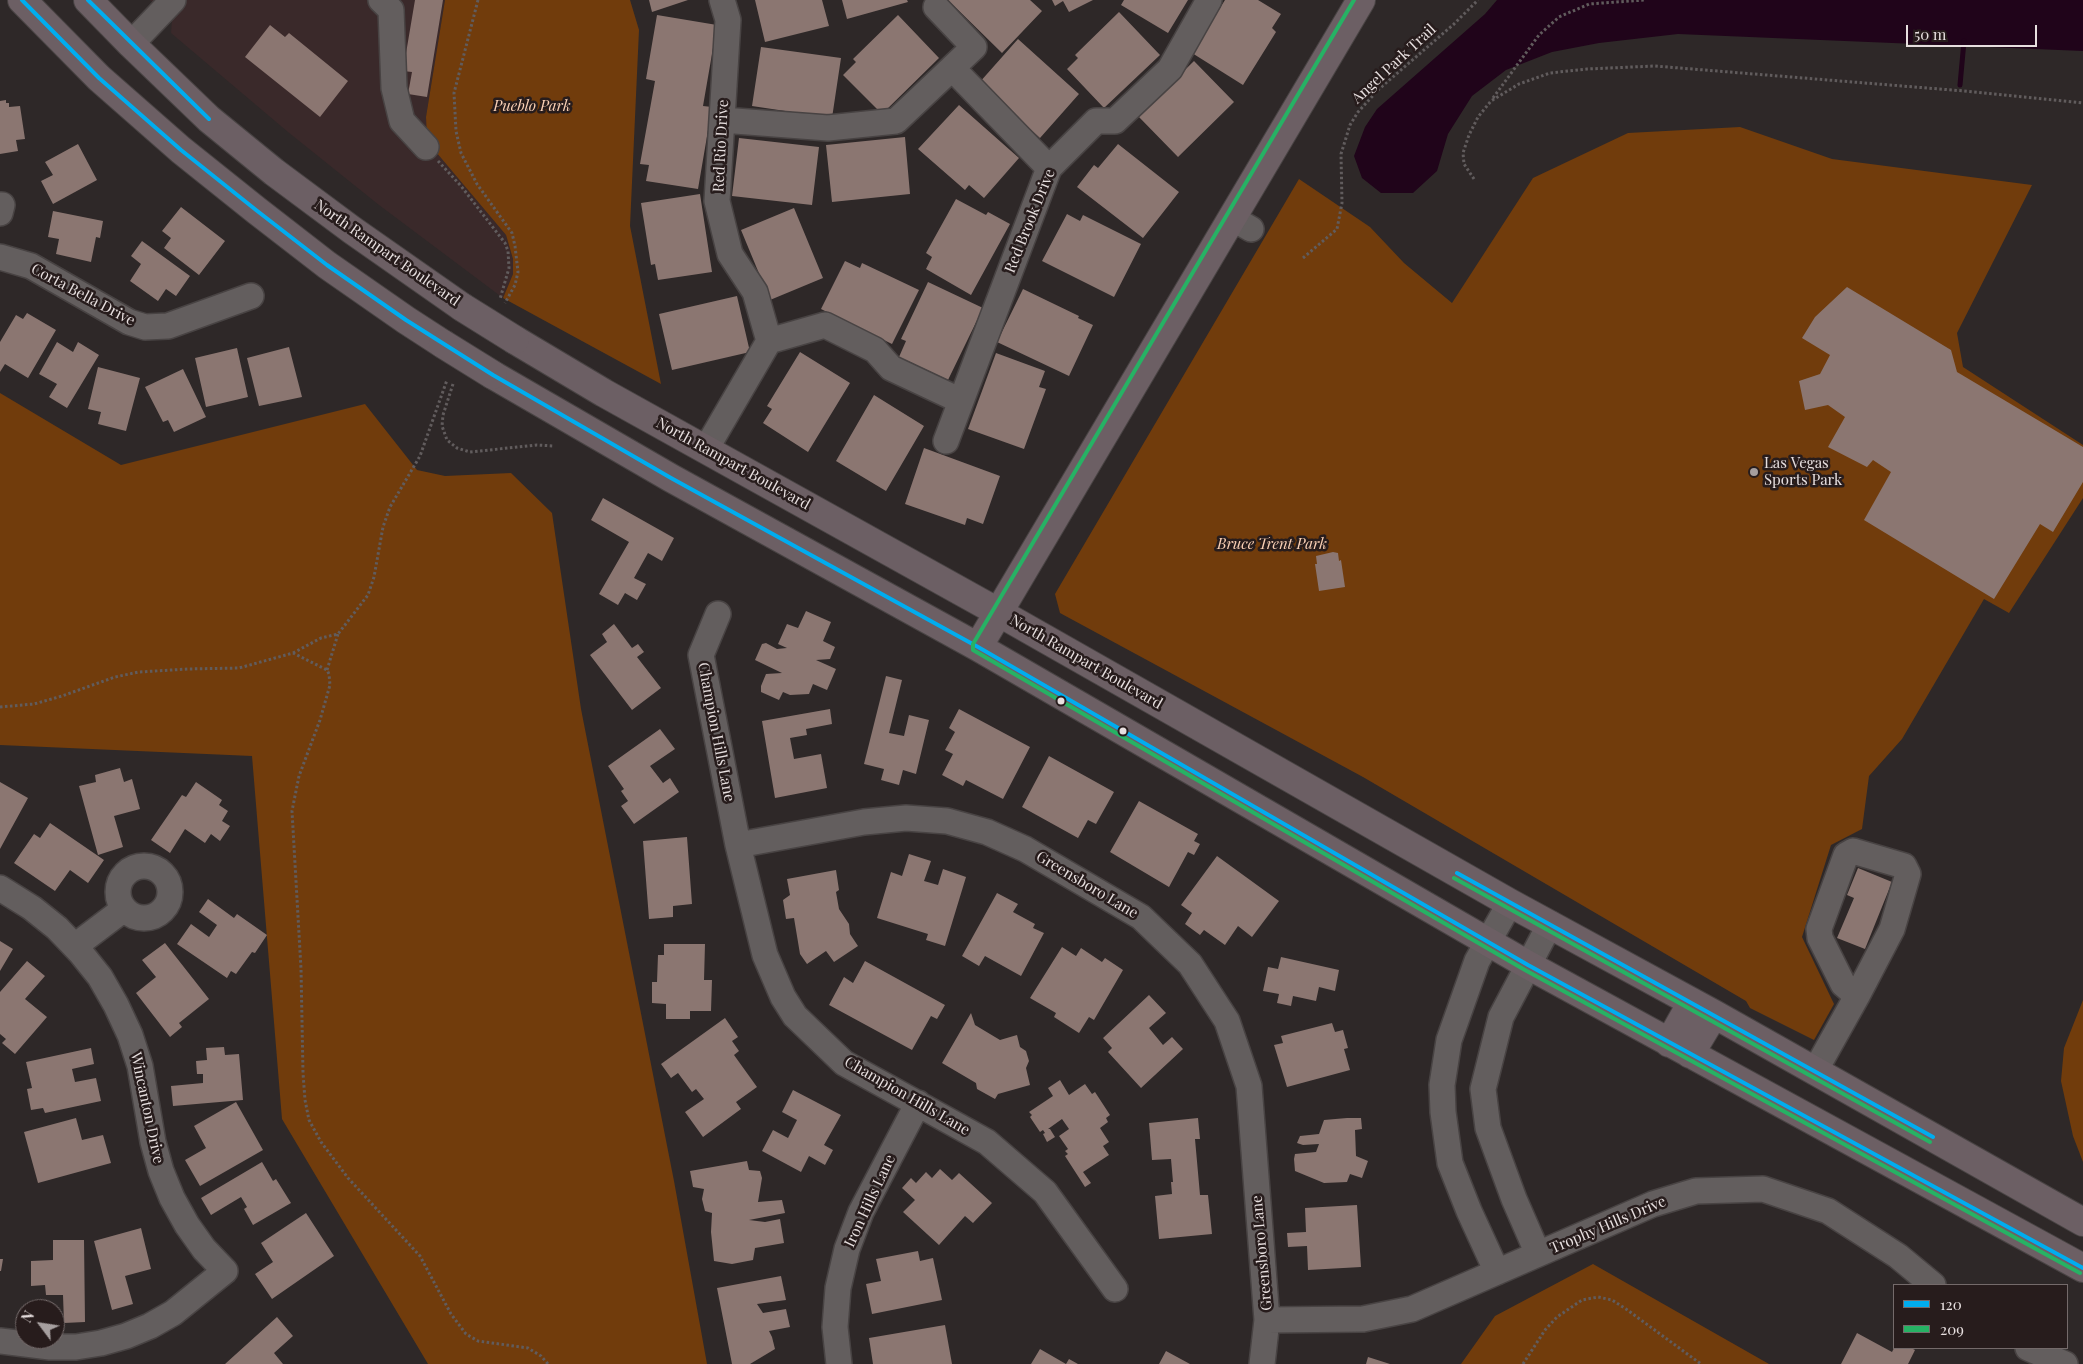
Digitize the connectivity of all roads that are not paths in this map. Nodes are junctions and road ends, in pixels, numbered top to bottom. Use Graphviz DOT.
graph roads {
  1 [pos="22,0"];
  2 [pos="88,0"];
  3 [pos="173,0"];
  4 [pos="381,0"];
  5 [pos="722,0"];
  6 [pos="1209,0"];
  7 [pos="1360,0"];
  8 [pos="936,7"];
  9 [pos="131,44"];
  10 [pos="952,68"];
  11 [pos="209,119"];
  12 [pos="722,120"];
  13 [pos="426,147"];
  14 [pos="181,150"];
  15 [pos="1049,168"];
  16 [pos="0,257"];
  17 [pos="251,296"];
  18 [pos="770,342"];
  19 [pos="961,402"];
  20 [pos="712,438"];
  21 [pos="946,441"];
  22 [pos="998,612"];
  23 [pos="718,614"];
  24 [pos="978,647"];
  25 [pos="738,845"];
  26 [pos="0,888"];
  27 [pos="1510,903"];
  28 [pos="124,909"];
  29 [pos="1550,924"];
  30 [pos="1488,941"];
  31 [pos="74,946"];
  32 [pos="1528,964"];
  33 [pos="1857,996"];
  34 [pos="1703,1008"];
  35 [pos="1679,1049"];
  36 [pos="1815,1071"];
  37 [pos="918,1103"];
  38 [pos="2083,1222"];
  39 [pos="1538,1254"];
  40 [pos="2083,1268"];
  41 [pos="1497,1272"];
  42 [pos="1932,1284"];
  43 [pos="1115,1288"];
  44 [pos="1267,1320"];
  45 [pos="0,1341"];
  46 [pos="2030,1349"];
  47 [pos="838,1364"];
  48 [pos="1262,1364"];
  49 [pos="2065,1364"];
  1 -- 14 [label="main road"];
  2 -- 9 [label="main road, North Rampart Boulevard"];
  3 -- 9 [label="street"];
  4 -- 13 [label="street"];
  5 -- 12 [label="street, Red Rio Drive"];
  6 -- 15 [label="street, Red Brook Drive"];
  7 -- 22 [label="main road"];
  8 -- 10 [label="street"];
  9 -- 11 [label="main road, North Rampart Boulevard"];
  10 -- 12 [label="street"];
  10 -- 15 [label="street"];
  11 -- 14 [label="main road"];
  11 -- 20 [label="main road, North Rampart Boulevard, bridge"];
  12 -- 18 [label="street, Red Rio Drive"];
  14 -- 24 [label="main road, bridge"];
  15 -- 19 [label="street, Red Brook Drive"];
  16 -- 17 [label="street, Corta Bella Drive"];
  18 -- 19 [label="street"];
  18 -- 20 [label="street"];
  19 -- 21 [label="street, Red Brook Drive"];
  20 -- 22 [label="main road, North Rampart Boulevard"];
  22 -- 24 [label="main road"];
  22 -- 27 [label="main road, North Rampart Boulevard"];
  23 -- 25 [label="street, Champion Hills Lane"];
  24 -- 30 [label="main road"];
  25 -- 37 [label="street, Champion Hills Lane"];
  25 -- 44 [label="street, Greensboro Lane"];
  26 -- 31 [label="street, Wincanton Drive"];
  27 -- 29 [label="main road, North Rampart Boulevard"];
  27 -- 30 [label="street"];
  28 -- 31 [label="street"];
  29 -- 32 [label="street"];
  29 -- 34 [label="main road, North Rampart Boulevard"];
  30 -- 32 [label="main road"];
  30 -- 41 [label="street"];
  31 -- 45 [label="street, Wincanton Drive"];
  32 -- 35 [label="main road"];
  32 -- 39 [label="street"];
  33 -- 33 [label="street"];
  33 -- 36 [label="street"];
  34 -- 35 [label="main road"];
  34 -- 36 [label="main road, North Rampart Boulevard"];
  35 -- 40 [label="main road"];
  36 -- 38 [label="main road, North Rampart Boulevard"];
  37 -- 43 [label="street, Champion Hills Lane"];
  37 -- 47 [label="street, Iron Hills Lane"];
  39 -- 41 [label="street, Trophy Hills Drive"];
  39 -- 42 [label="street, Trophy Hills Drive"];
  41 -- 44 [label="street, Trophy Hills Drive"];
  44 -- 48 [label="street, Greensboro Lane"];
  46 -- 49 [label="street"];
}
